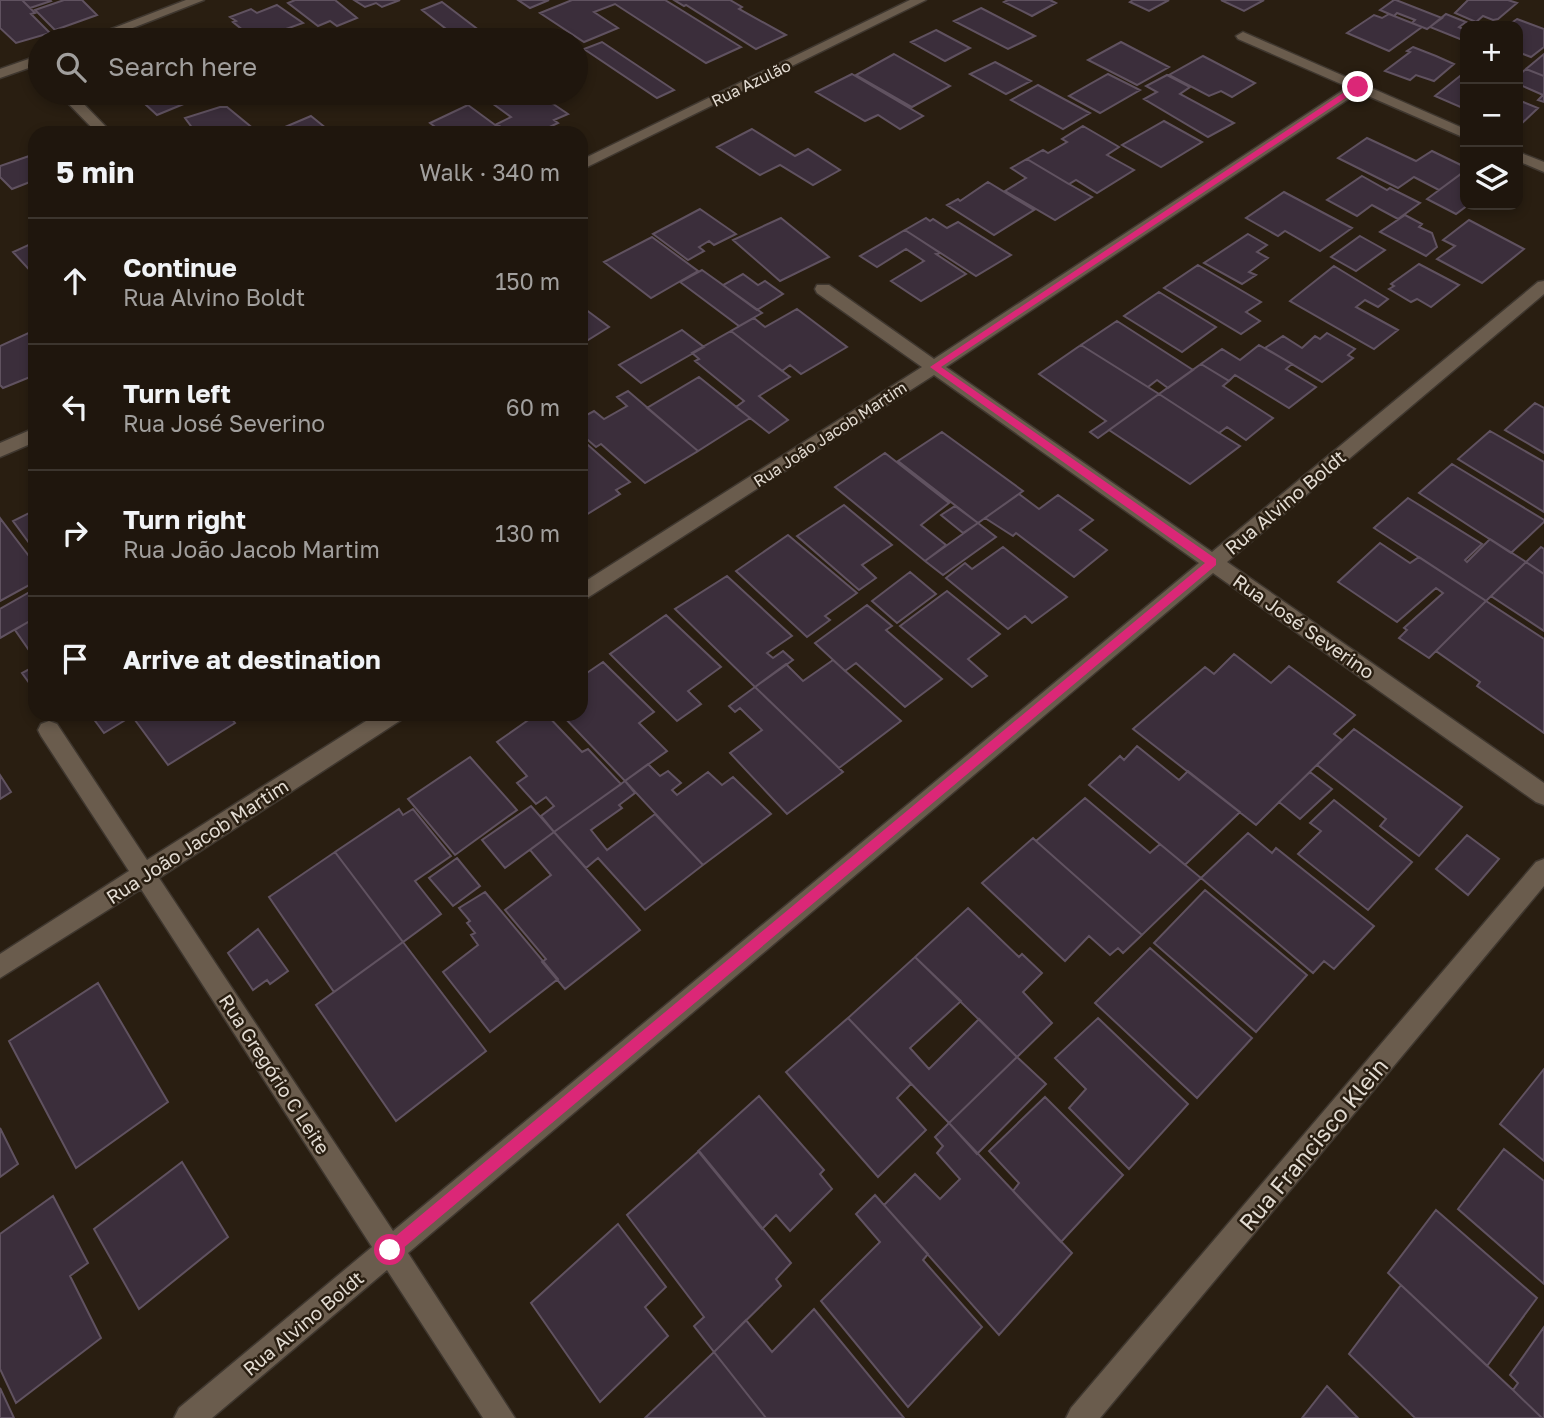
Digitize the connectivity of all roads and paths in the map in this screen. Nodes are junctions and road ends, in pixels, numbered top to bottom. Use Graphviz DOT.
graph roads {
  1 [pos="198,0"];
  2 [pos="920,0"];
  3 [pos="122,28"];
  4 [pos="1243,37"];
  5 [pos="28,65"];
  6 [pos="0,74"];
  7 [pos="1358,87"];
  8 [pos="77,105"];
  9 [pos="98,126"];
  10 [pos="1460,132"];
  11 [pos="1523,158"];
  12 [pos="588,163"];
  13 [pos="1544,168"];
  14 [pos="1544,286"];
  15 [pos="823,289"];
  16 [pos="934,367"];
  17 [pos="28,437"];
  18 [pos="0,451"];
  19 [pos="1213,562"];
  20 [pos="588,589"];
  21 [pos="383,721"];
  22 [pos="49,730"];
  23 [pos="1544,794"];
  24 [pos="1544,869"];
  25 [pos="144,875"];
  26 [pos="0,967"];
  27 [pos="390,1250"];
  28 [pos="189,1418"];
  29 [pos="500,1418"];
  30 [pos="1081,1418"];
  1 -- 3 [label="street"];
  2 -- 12 [label="street, Rua Azulão"];
  4 -- 7 [label="street"];
  5 -- 6 [label="street"];
  7 -- 10 [label="street"];
  7 -- 16 [label="street, Rua João Jacob Martim"];
  8 -- 9 [label="street"];
  11 -- 13 [label="street"];
  14 -- 19 [label="street, Rua Alvino Boldt"];
  15 -- 16 [label="street, Rua José Severino"];
  16 -- 19 [label="street, Rua José Severino"];
  16 -- 20 [label="street, Rua João Jacob Martim"];
  17 -- 18 [label="street"];
  19 -- 23 [label="street, Rua José Severino"];
  19 -- 27 [label="street, Rua Alvino Boldt"];
  21 -- 25 [label="street, Rua João Jacob Martim"];
  22 -- 25 [label="street, Rua Gregório C Leite"];
  24 -- 30 [label="street, Rua Francisco Klein"];
  25 -- 26 [label="street, Rua João Jacob Martim"];
  25 -- 27 [label="street, Rua Gregório C Leite"];
  27 -- 28 [label="street, Rua Alvino Boldt"];
  27 -- 29 [label="street, Rua Gregório C Leite"];
}
